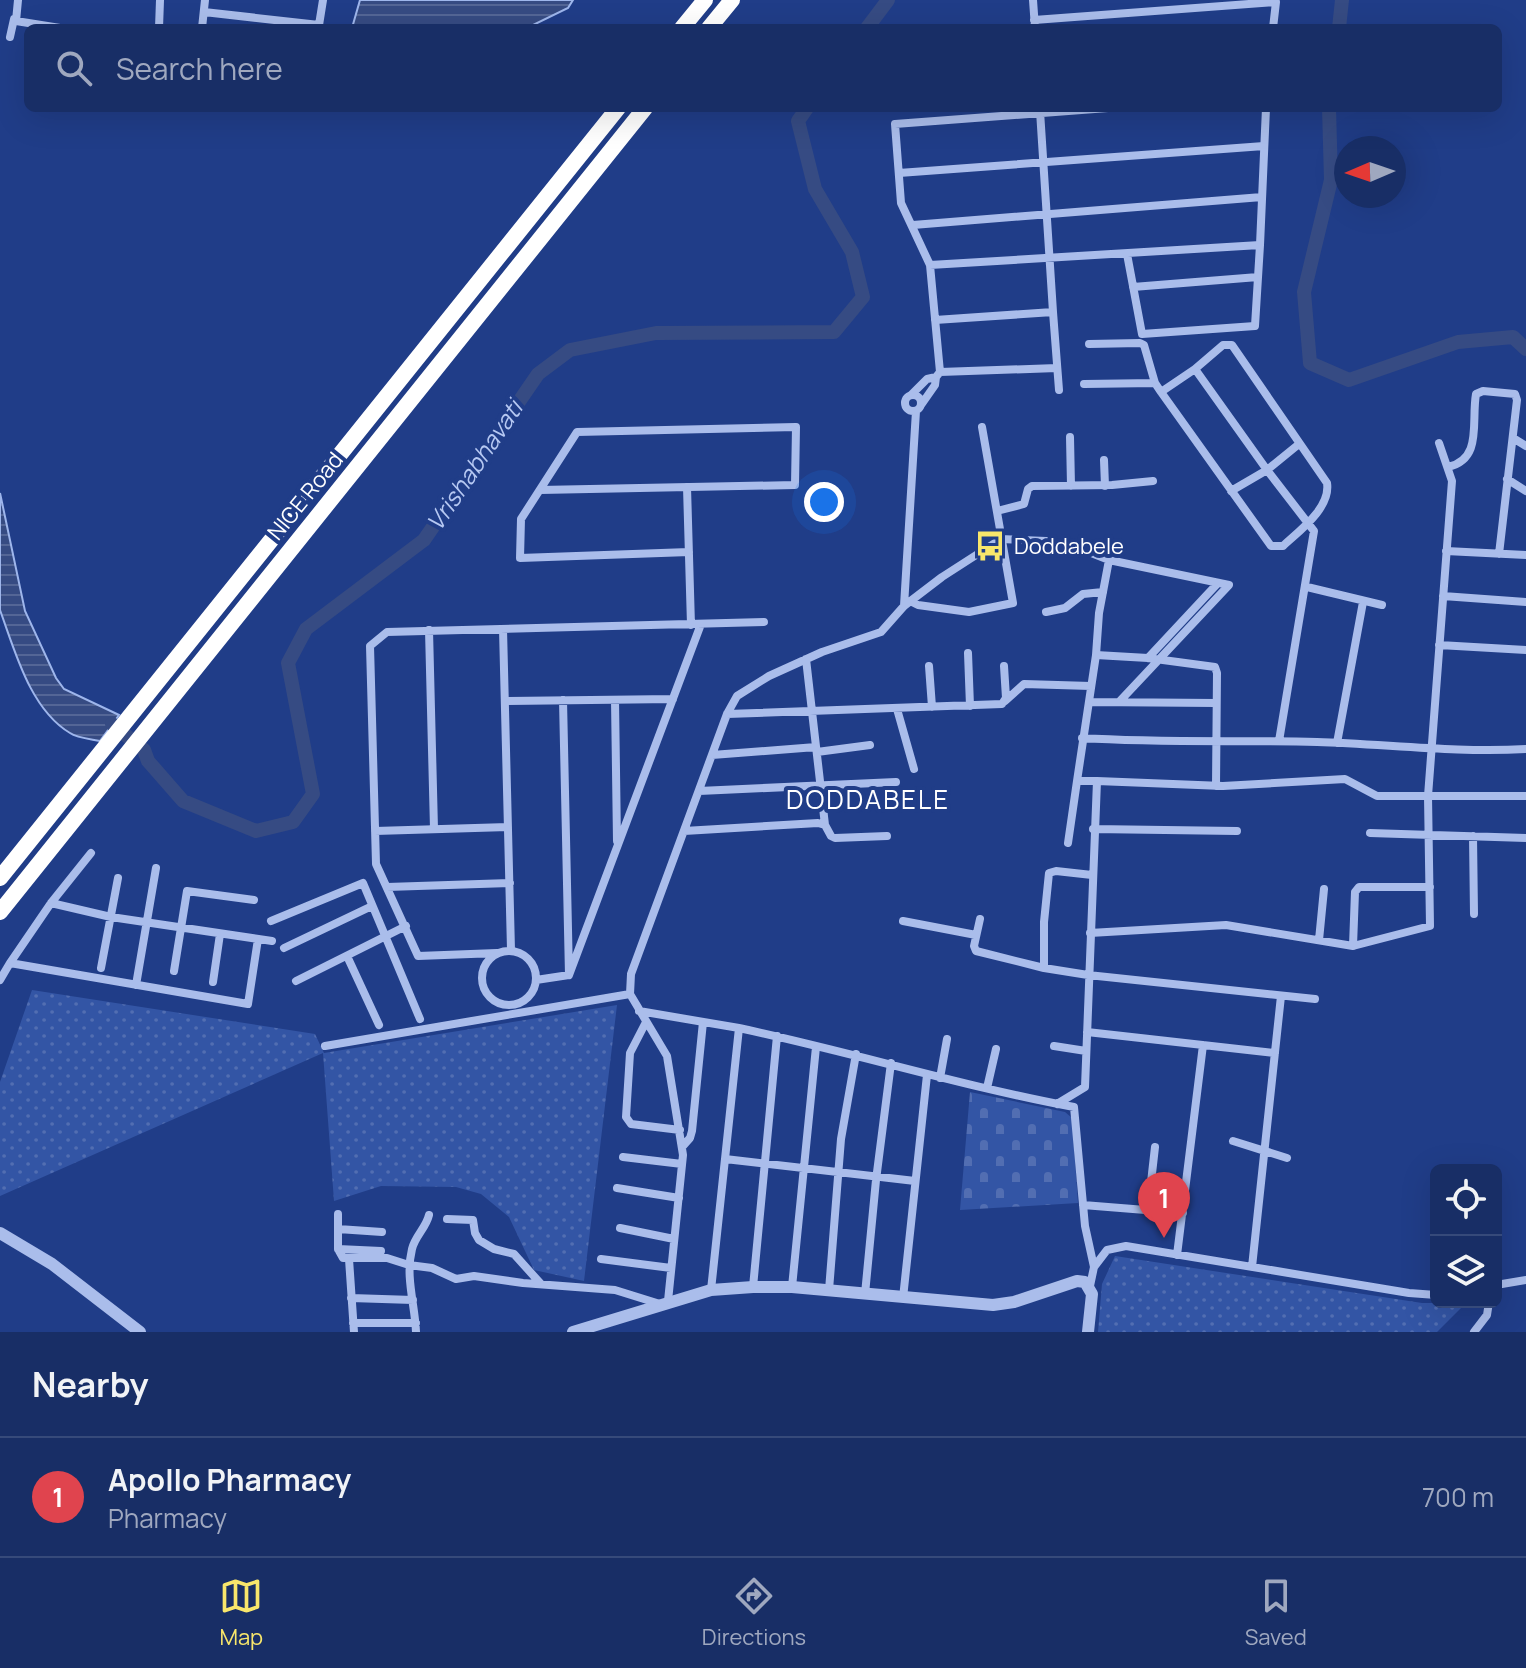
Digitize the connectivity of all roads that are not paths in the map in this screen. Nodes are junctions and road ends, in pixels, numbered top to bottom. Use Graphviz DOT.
graph roads {
  1 [pos="18,0"];
  2 [pos="160,0"];
  3 [pos="205,0"];
  4 [pos="323,0"];
  5 [pos="705,0"];
  6 [pos="732,0"];
  7 [pos="1033,0"];
  8 [pos="204,12"];
  9 [pos="14,19"];
  10 [pos="31,24"];
  11 [pos="159,24"];
  12 [pos="202,24"];
  13 [pos="310,24"];
  14 [pos="319,24"];
  15 [pos="685,24"];
  16 [pos="712,24"];
  17 [pos="1034,24"];
  18 [pos="1273,24"];
  19 [pos="10,37"];
  20 [pos="615,112"];
  21 [pos="642,112"];
  22 [pos="1029,112"];
  23 [pos="1040,112"];
  24 [pos="1266,112"];
  25 [pos="1264,146"];
  26 [pos="1043,162"];
  27 [pos="899,173"];
  28 [pos="1262,197"];
  29 [pos="1047,213"];
  30 [pos="913,225"];
  31 [pos="1260,245"];
  32 [pos="1127,254"];
  33 [pos="1050,259"];
  34 [pos="930,265"];
  35 [pos="1258,277"];
  36 [pos="1133,287"];
  37 [pos="1053,312"];
  38 [pos="935,320"];
  39 [pos="1089,344"];
  40 [pos="1057,368"];
  41 [pos="1195,369"];
  42 [pos="938,375"];
  43 [pos="1155,383"];
  44 [pos="1084,384"];
  45 [pos="1059,390"];
  46 [pos="1161,392"];
  47 [pos="911,395"];
  48 [pos="919,408"];
  49 [pos="982,427"];
  50 [pos="1070,437"];
  51 [pos="1513,438"];
  52 [pos="1439,443"];
  53 [pos="1299,444"];
  54 [pos="1526,446"];
  55 [pos="1104,460"];
  56 [pos="1448,467"];
  57 [pos="1267,470"];
  58 [pos="1507,479"];
  59 [pos="1153,481"];
  60 [pos="1071,486"];
  61 [pos="1105,486"];
  62 [pos="687,487"];
  63 [pos="540,490"];
  64 [pos="1231,491"];
  65 [pos="1526,491"];
  66 [pos="997,511"];
  67 [pos="1308,523"];
  68 [pos="1001,539"];
  69 [pos="1446,551"];
  70 [pos="689,552"];
  71 [pos="1499,554"];
  72 [pos="1526,555"];
  73 [pos="1109,560"];
  74 [pos="1218,583"];
  75 [pos="1307,587"];
  76 [pos="1103,592"];
  77 [pos="1443,596"];
  78 [pos="1363,602"];
  79 [pos="1526,602"];
  80 [pos="908,604"];
  81 [pos="1382,605"];
  82 [pos="1046,612"];
  83 [pos="764,622"];
  84 [pos="696,624"];
  85 [pos="503,629"];
  86 [pos="429,630"];
  87 [pos="1439,645"];
  88 [pos="1526,650"];
  89 [pos="968,653"];
  90 [pos="1096,655"];
  91 [pos="1148,658"];
  92 [pos="806,659"];
  93 [pos="1161,660"];
  94 [pos="929,666"];
  95 [pos="1004,666"];
  96 [pos="1091,686"];
  97 [pos="673,699"];
  98 [pos="563,700"];
  99 [pos="615,700"];
  100 [pos="505,701"];
  101 [pos="1005,702"];
  102 [pos="1089,702"];
  103 [pos="1119,702"];
  104 [pos="1216,703"];
  105 [pos="970,706"];
  106 [pos="932,707"];
  107 [pos="897,709"];
  108 [pos="813,713"];
  109 [pos="727,714"];
  110 [pos="1082,738"];
  111 [pos="1279,741"];
  112 [pos="1215,743"];
  113 [pos="1337,743"];
  114 [pos="870,745"];
  115 [pos="1432,749"];
  116 [pos="1526,749"];
  117 [pos="817,750"];
  118 [pos="712,755"];
  119 [pos="914,769"];
  120 [pos="1077,781"];
  121 [pos="1097,781"];
  122 [pos="896,782"];
  123 [pos="1216,786"];
  124 [pos="821,788"];
  125 [pos="699,791"];
  126 [pos="1428,796"];
  127 [pos="1526,796"];
  128 [pos="825,825"];
  129 [pos="508,827"];
  130 [pos="434,829"];
  131 [pos="1093,829"];
  132 [pos="375,831"];
  133 [pos="684,831"];
  134 [pos="1237,831"];
  135 [pos="1370,833"];
  136 [pos="1429,835"];
  137 [pos="887,836"];
  138 [pos="1473,836"];
  139 [pos="1526,838"];
  140 [pos="1068,843"];
  141 [pos="618,846"];
  142 [pos="91,853"];
  143 [pos="156,868"];
  144 [pos="1092,875"];
  145 [pos="0,878"];
  146 [pos="118,878"];
  147 [pos="510,883"];
  148 [pos="387,887"];
  149 [pos="1430,887"];
  150 [pos="1324,889"];
  151 [pos="254,900"];
  152 [pos="51,903"];
  153 [pos="372,906"];
  154 [pos="0,912"];
  155 [pos="1474,914"];
  156 [pos="111,917"];
  157 [pos="980,919"];
  158 [pos="271,921"];
  159 [pos="903,921"];
  160 [pos="147,922"];
  161 [pos="406,926"];
  162 [pos="181,928"];
  163 [pos="1090,933"];
  164 [pos="220,934"];
  165 [pos="976,935"];
  166 [pos="385,937"];
  167 [pos="258,939"];
  168 [pos="1319,940"];
  169 [pos="272,941"];
  170 [pos="1353,946"];
  171 [pos="284,948"];
  172 [pos="511,950"];
  173 [pos="497,953"];
  174 [pos="347,956"];
  175 [pos="10,963"];
  176 [pos="101,968"];
  177 [pos="1044,968"];
  178 [pos="174,971"];
  179 [pos="569,975"];
  180 [pos="1088,975"];
  181 [pos="0,980"];
  182 [pos="536,980"];
  183 [pos="296,981"];
  184 [pos="213,982"];
  185 [pos="136,985"];
  186 [pos="630,994"];
  187 [pos="529,996"];
  188 [pos="1281,996"];
  189 [pos="492,999"];
  190 [pos="1315,999"];
  191 [pos="533,1010"];
  192 [pos="639,1011"];
  193 [pos="489,1018"];
  194 [pos="420,1019"];
  195 [pos="646,1022"];
  196 [pos="703,1022"];
  197 [pos="379,1025"];
  198 [pos="739,1028"];
  199 [pos="1087,1032"];
  200 [pos="777,1036"];
  201 [pos="947,1039"];
  202 [pos="1203,1045"];
  203 [pos="325,1046"];
  204 [pos="1054,1046"];
  205 [pos="816,1047"];
  206 [pos="996,1049"];
  207 [pos="1086,1051"];
  208 [pos="1275,1053"];
  209 [pos="856,1054"];
  210 [pos="891,1063"];
  211 [pos="927,1075"];
  212 [pos="940,1078"];
  213 [pos="987,1088"];
  214 [pos="1057,1104"];
  215 [pos="680,1130"];
  216 [pos="1233,1141"];
  217 [pos="682,1147"];
  218 [pos="1155,1147"];
  219 [pos="1265,1151"];
  220 [pos="623,1157"];
  221 [pos="1287,1158"];
  222 [pos="725,1159"];
  223 [pos="765,1163"];
  224 [pos="682,1164"];
  225 [pos="803,1168"];
  226 [pos="838,1172"];
  227 [pos="876,1177"];
  228 [pos="915,1181"];
  229 [pos="617,1188"];
  230 [pos="679,1198"];
  231 [pos="1083,1205"];
  232 [pos="1148,1209"];
  233 [pos="1183,1213"];
  234 [pos="338,1214"];
  235 [pos="429,1215"];
  236 [pos="447,1219"];
  237 [pos="620,1228"];
  238 [pos="338,1229"];
  239 [pos="382,1232"];
  240 [pos="0,1233"];
  241 [pos="674,1239"];
  242 [pos="338,1249"];
  243 [pos="381,1251"];
  244 [pos="1177,1255"];
  245 [pos="349,1259"];
  246 [pos="601,1259"];
  247 [pos="409,1265"];
  248 [pos="1094,1267"];
  249 [pos="1252,1267"];
  250 [pos="671,1268"];
  251 [pos="1526,1280"];
  252 [pos="541,1284"];
  253 [pos="1502,1284"];
  254 [pos="1090,1286"];
  255 [pos="753,1287"];
  256 [pos="792,1287"];
  257 [pos="711,1290"];
  258 [pos="829,1290"];
  259 [pos="865,1294"];
  260 [pos="1430,1295"];
  261 [pos="351,1298"];
  262 [pos="903,1298"];
  263 [pos="413,1300"];
  264 [pos="664,1302"];
  265 [pos="1488,1308"];
  266 [pos="354,1327"];
  267 [pos="416,1328"];
  268 [pos="140,1332"];
  269 [pos="573,1332"];
  270 [pos="1088,1332"];
  271 [pos="1474,1332"];
  1 -- 9 [label="street"];
  2 -- 11 [label="street"];
  3 -- 8 [label="street"];
  4 -- 14 [label="street"];
  5 -- 15 [label="highway"];
  6 -- 16 [label="highway"];
  7 -- 17 [label="street"];
  8 -- 12 [label="street"];
  8 -- 13 [label="street"];
  9 -- 10 [label="street"];
  9 -- 19 [label="street"];
  17 -- 18 [label="street"];
  20 -- 145 [label="highway, NICE Road"];
  21 -- 154 [label="highway, NICE Road"];
  22 -- 27 [label="street"];
  23 -- 26 [label="street"];
  24 -- 25 [label="street"];
  25 -- 26 [label="street"];
  25 -- 28 [label="street"];
  26 -- 27 [label="street"];
  26 -- 29 [label="street"];
  27 -- 30 [label="street"];
  28 -- 29 [label="street"];
  28 -- 31 [label="street"];
  29 -- 30 [label="street"];
  29 -- 33 [label="street"];
  30 -- 34 [label="street"];
  31 -- 32 [label="street"];
  31 -- 35 [label="street"];
  32 -- 33 [label="street"];
  32 -- 36 [label="street"];
  33 -- 34 [label="street"];
  33 -- 37 [label="street"];
  34 -- 38 [label="street"];
  35 -- 36 [label="street"];
  35 -- 36 [label="street"];
  37 -- 38 [label="street"];
  37 -- 40 [label="street"];
  38 -- 42 [label="street"];
  39 -- 43 [label="street"];
  40 -- 42 [label="street"];
  40 -- 45 [label="street"];
  41 -- 46 [label="street"];
  41 -- 53 [label="street"];
  41 -- 57 [label="street"];
  42 -- 47 [label="street"];
  42 -- 48 [label="street"];
  43 -- 44 [label="street"];
  43 -- 46 [label="street"];
  46 -- 64 [label="street"];
  47 -- 48 [label="street"];
  47 -- 48 [label="street"];
  48 -- 80 [label="street"];
  49 -- 66 [label="street"];
  50 -- 60 [label="street"];
  51 -- 54 [label="street"];
  51 -- 56 [label="street"];
  51 -- 58 [label="street"];
  52 -- 56 [label="street"];
  53 -- 57 [label="street"];
  53 -- 67 [label="street"];
  55 -- 61 [label="street"];
  56 -- 69 [label="street"];
  57 -- 64 [label="street"];
  57 -- 67 [label="street"];
  58 -- 65 [label="street"];
  58 -- 71 [label="street"];
  59 -- 61 [label="street"];
  60 -- 61 [label="street"];
  60 -- 66 [label="street"];
  62 -- 63 [label="street"];
  62 -- 63 [label="street"];
  62 -- 70 [label="street"];
  63 -- 70 [label="street"];
  64 -- 67 [label="street"];
  66 -- 68 [label="street"];
  67 -- 75 [label="street"];
  68 -- 73 [label="street"];
  68 -- 80 [label="street"];
  68 -- 80 [label="street"];
  69 -- 71 [label="street"];
  69 -- 77 [label="street"];
  70 -- 84 [label="street"];
  71 -- 72 [label="street"];
  73 -- 74 [label="street"];
  73 -- 76 [label="street"];
  74 -- 91 [label="street"];
  74 -- 93 [label="street"];
  75 -- 78 [label="street"];
  75 -- 111 [label="street"];
  76 -- 82 [label="street"];
  76 -- 90 [label="street"];
  77 -- 79 [label="street"];
  77 -- 87 [label="street"];
  78 -- 81 [label="street"];
  78 -- 113 [label="street"];
  80 -- 92 [label="street"];
  83 -- 84 [label="street"];
  84 -- 85 [label="street"];
  84 -- 97 [label="street"];
  85 -- 86 [label="street"];
  85 -- 100 [label="street"];
  86 -- 130 [label="street"];
  86 -- 132 [label="street"];
  87 -- 88 [label="street"];
  87 -- 115 [label="street"];
  89 -- 105 [label="street"];
  90 -- 91 [label="street"];
  90 -- 96 [label="street"];
  91 -- 93 [label="street"];
  92 -- 108 [label="street"];
  92 -- 109 [label="street"];
  93 -- 103 [label="street"];
  93 -- 104 [label="street"];
  94 -- 106 [label="street"];
  95 -- 101 [label="street"];
  96 -- 101 [label="street"];
  96 -- 102 [label="street"];
  97 -- 99 [label="street"];
  97 -- 141 [label="street"];
  98 -- 99 [label="street"];
  98 -- 100 [label="street"];
  98 -- 179 [label="street"];
  99 -- 141 [label="street"];
  100 -- 129 [label="street"];
  101 -- 105 [label="street"];
  102 -- 103 [label="street"];
  102 -- 110 [label="street"];
  103 -- 104 [label="street"];
  104 -- 112 [label="street"];
  105 -- 106 [label="street"];
  106 -- 107 [label="street"];
  107 -- 108 [label="street"];
  107 -- 119 [label="street"];
  108 -- 109 [label="street"];
  108 -- 117 [label="street"];
  109 -- 118 [label="street"];
  110 -- 112 [label="street"];
  110 -- 120 [label="street"];
  111 -- 112 [label="street"];
  111 -- 113 [label="street"];
  112 -- 123 [label="street"];
  113 -- 115 [label="street"];
  114 -- 117 [label="street"];
  115 -- 116 [label="street"];
  115 -- 126 [label="street"];
  117 -- 118 [label="street"];
  117 -- 124 [label="street"];
  118 -- 125 [label="street"];
  120 -- 121 [label="street"];
  120 -- 140 [label="street"];
  121 -- 123 [label="street"];
  121 -- 131 [label="street"];
  122 -- 124 [label="street"];
  123 -- 126 [label="street"];
  124 -- 125 [label="street"];
  124 -- 128 [label="street"];
  125 -- 133 [label="street"];
  126 -- 127 [label="street"];
  126 -- 136 [label="street"];
  128 -- 133 [label="street"];
  128 -- 137 [label="street"];
  129 -- 130 [label="street"];
  129 -- 147 [label="street"];
  130 -- 132 [label="street"];
  131 -- 134 [label="street"];
  131 -- 144 [label="street"];
  132 -- 148 [label="street"];
  133 -- 186 [label="street"];
  135 -- 136 [label="street"];
  136 -- 138 [label="street"];
  136 -- 149 [label="street"];
  138 -- 139 [label="street"];
  138 -- 155 [label="street"];
  141 -- 179 [label="street"];
  142 -- 152 [label="street"];
  143 -- 160 [label="street"];
  144 -- 163 [label="street"];
  144 -- 177 [label="street"];
  146 -- 156 [label="street"];
  147 -- 148 [label="street"];
  147 -- 172 [label="street"];
  148 -- 161 [label="street"];
  149 -- 170 [label="street"];
  149 -- 170 [label="street"];
  150 -- 168 [label="street"];
  151 -- 162 [label="street"];
  152 -- 156 [label="street"];
  152 -- 175 [label="street"];
  153 -- 158 [label="street"];
  153 -- 166 [label="street"];
  153 -- 171 [label="street"];
  156 -- 160 [label="street"];
  156 -- 176 [label="street"];
  157 -- 165 [label="street"];
  159 -- 165 [label="street"];
  160 -- 162 [label="street"];
  160 -- 185 [label="street"];
  161 -- 166 [label="street"];
  161 -- 173 [label="street"];
  162 -- 164 [label="street"];
  162 -- 178 [label="street"];
  163 -- 168 [label="street"];
  163 -- 180 [label="street"];
  164 -- 167 [label="street"];
  164 -- 184 [label="street"];
  165 -- 177 [label="street"];
  166 -- 174 [label="street"];
  166 -- 194 [label="street"];
  167 -- 169 [label="street"];
  167 -- 185 [label="street"];
  168 -- 170 [label="street"];
  172 -- 173 [label="street"];
  172 -- 182 [label="street"];
  173 -- 189 [label="street"];
  174 -- 183 [label="street"];
  174 -- 197 [label="street"];
  175 -- 181 [label="street"];
  175 -- 185 [label="street"];
  177 -- 180 [label="street"];
  179 -- 182 [label="street"];
  180 -- 188 [label="street"];
  180 -- 199 [label="street"];
  182 -- 187 [label="street"];
  186 -- 191 [label="street"];
  186 -- 192 [label="street"];
  187 -- 189 [label="street"];
  187 -- 191 [label="street"];
  188 -- 190 [label="street"];
  188 -- 208 [label="street"];
  189 -- 193 [label="street"];
  191 -- 193 [label="street"];
  192 -- 195 [label="street"];
  192 -- 196 [label="street"];
  193 -- 203 [label="street"];
  195 -- 215 [label="street"];
  195 -- 215 [label="street"];
  196 -- 198 [label="street"];
  196 -- 217 [label="street"];
  198 -- 200 [label="street"];
  198 -- 222 [label="street"];
  199 -- 202 [label="street"];
  199 -- 207 [label="street"];
  200 -- 205 [label="street"];
  200 -- 223 [label="street"];
  201 -- 212 [label="street"];
  202 -- 208 [label="street"];
  202 -- 233 [label="street"];
  204 -- 207 [label="street"];
  205 -- 209 [label="street"];
  205 -- 225 [label="street"];
  206 -- 213 [label="street"];
  207 -- 214 [label="street"];
  208 -- 219 [label="street"];
  209 -- 210 [label="street"];
  209 -- 226 [label="street"];
  210 -- 211 [label="street"];
  210 -- 227 [label="street"];
  211 -- 212 [label="street"];
  211 -- 228 [label="street"];
  212 -- 213 [label="street"];
  213 -- 214 [label="street"];
  214 -- 231 [label="street"];
  215 -- 217 [label="street"];
  216 -- 219 [label="street"];
  217 -- 224 [label="street"];
  218 -- 232 [label="street"];
  219 -- 221 [label="street"];
  219 -- 249 [label="street"];
  220 -- 224 [label="street"];
  222 -- 223 [label="street"];
  222 -- 257 [label="street"];
  223 -- 225 [label="street"];
  223 -- 255 [label="street"];
  224 -- 230 [label="street"];
  225 -- 226 [label="street"];
  225 -- 256 [label="street"];
  226 -- 227 [label="street"];
  226 -- 258 [label="street"];
  227 -- 228 [label="street"];
  227 -- 259 [label="street"];
  228 -- 262 [label="street"];
  229 -- 230 [label="street"];
  230 -- 241 [label="street"];
  231 -- 232 [label="street"];
  231 -- 248 [label="street"];
  232 -- 233 [label="street"];
  233 -- 244 [label="street"];
  234 -- 238 [label="street"];
  235 -- 247 [label="street"];
  236 -- 252 [label="street"];
  237 -- 241 [label="street"];
  238 -- 239 [label="street"];
  238 -- 242 [label="street"];
  240 -- 268 [label="street"];
  241 -- 250 [label="street"];
  242 -- 243 [label="street"];
  242 -- 245 [label="street"];
  244 -- 248 [label="street"];
  244 -- 249 [label="street"];
  245 -- 247 [label="street"];
  245 -- 261 [label="street"];
  246 -- 250 [label="street"];
  247 -- 252 [label="street"];
  247 -- 263 [label="street"];
  248 -- 254 [label="street"];
  249 -- 260 [label="street"];
  250 -- 264 [label="street"];
  251 -- 253 [label="street"];
  252 -- 264 [label="street"];
  254 -- 262 [label="street"];
  254 -- 270 [label="street"];
  255 -- 256 [label="street"];
  255 -- 257 [label="street"];
  256 -- 258 [label="street"];
  257 -- 264 [label="street"];
  258 -- 259 [label="street"];
  259 -- 262 [label="street"];
  261 -- 263 [label="street"];
  261 -- 266 [label="street"];
  263 -- 267 [label="street"];
  264 -- 269 [label="street"];
  265 -- 271 [label="street"];
  266 -- 267 [label="street"];
}
